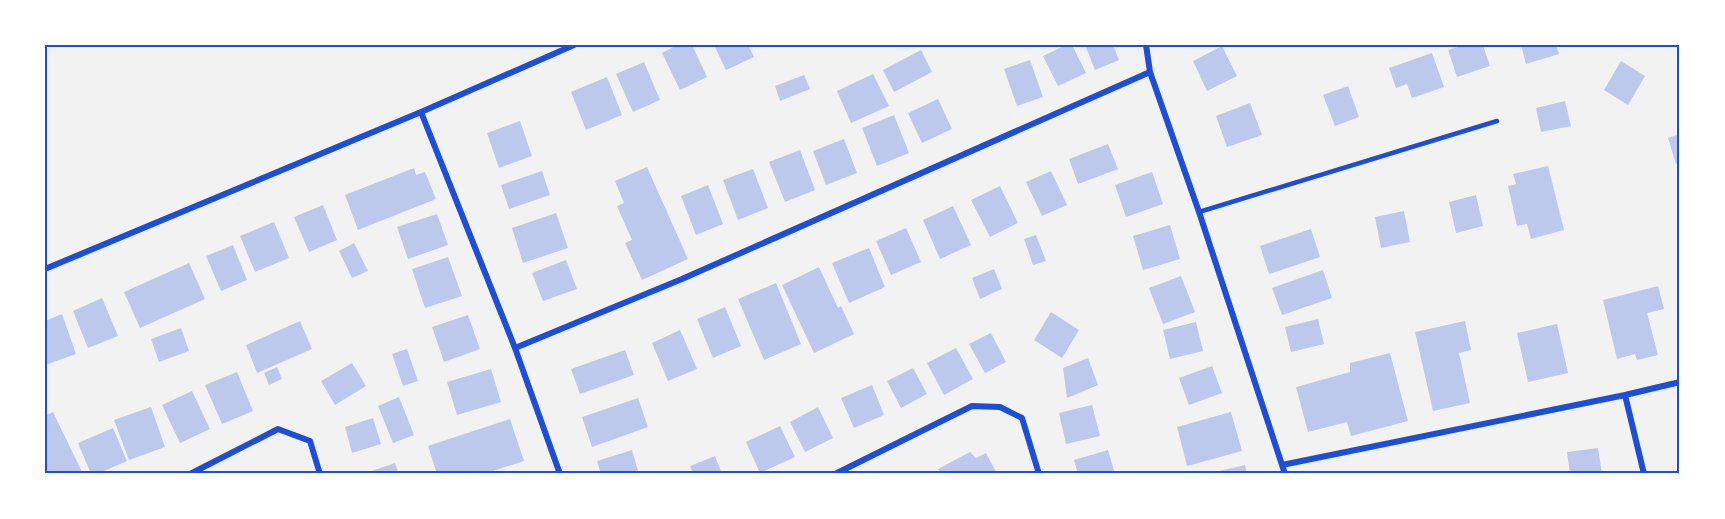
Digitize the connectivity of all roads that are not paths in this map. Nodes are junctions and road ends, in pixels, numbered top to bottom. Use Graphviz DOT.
graph roads {
  1 [pos="574,45"];
  2 [pos="1146,45"];
  3 [pos="1150,72"];
  4 [pos="421,112"];
  5 [pos="1497,121"];
  6 [pos="1199,212"];
  7 [pos="45,269"];
  8 [pos="515,348"];
  9 [pos="1680,382"];
  10 [pos="1625,395"];
  11 [pos="1282,465"];
  12 [pos="190,474"];
  13 [pos="320,474"];
  14 [pos="560,474"];
  15 [pos="835,474"];
  16 [pos="1040,474"];
  17 [pos="1285,474"];
  18 [pos="1644,474"];
  1 -- 4 [label="street"];
  2 -- 3 [label="street"];
  3 -- 6 [label="street"];
  3 -- 8 [label="street"];
  4 -- 7 [label="street"];
  4 -- 8 [label="street"];
  5 -- 6 [label="lane"];
  6 -- 11 [label="street"];
  8 -- 14 [label="street"];
  9 -- 10 [label="street"];
  10 -- 11 [label="street"];
  10 -- 18 [label="street"];
  11 -- 17 [label="street"];
  12 -- 13 [label="street"];
  15 -- 16 [label="street"];
}
